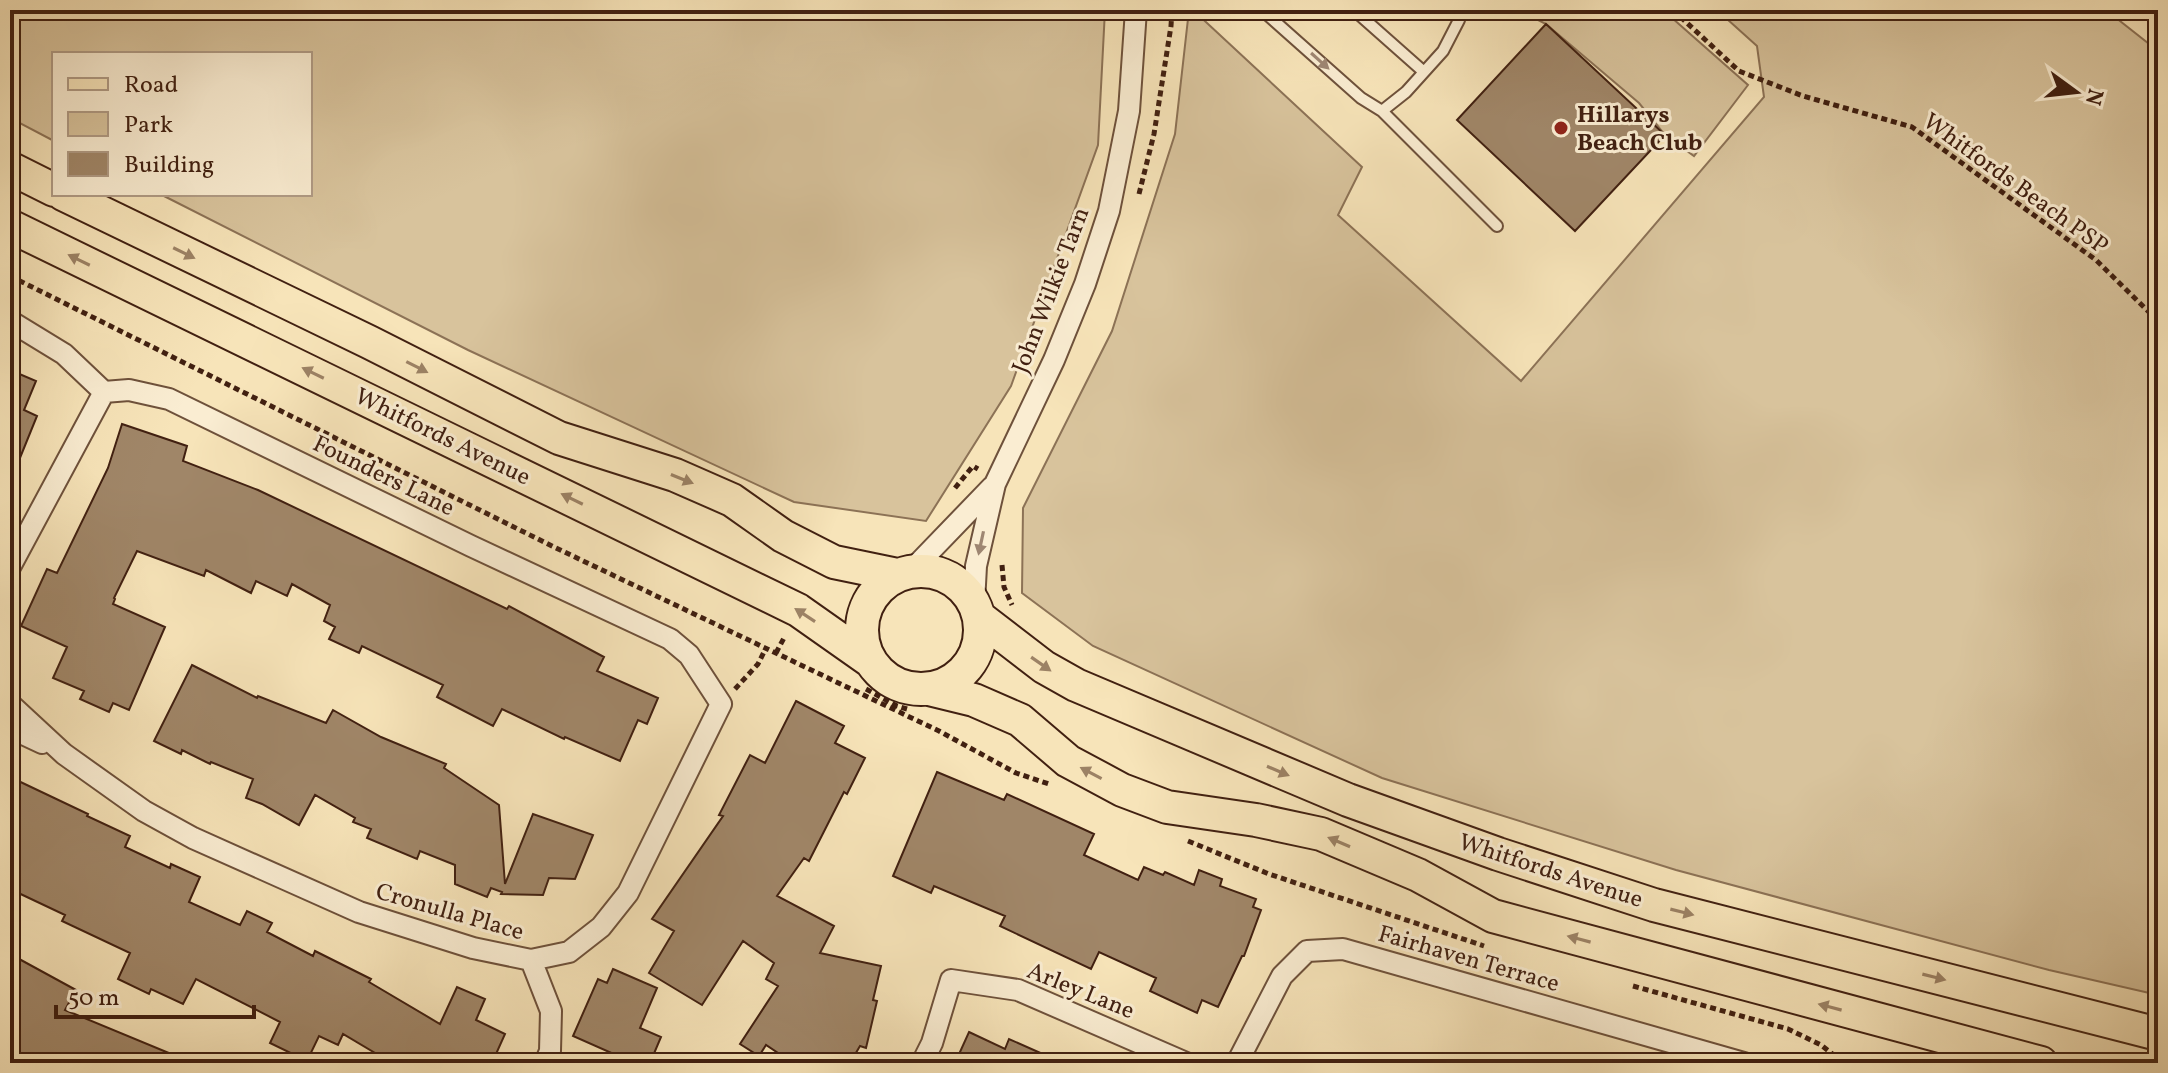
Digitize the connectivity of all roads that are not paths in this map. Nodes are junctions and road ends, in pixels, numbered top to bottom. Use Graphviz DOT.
graph roads {
  1 [pos="1136,10"];
  2 [pos="1262,10"];
  3 [pos="1354,10"];
  4 [pos="1453,10"];
  5 [pos="1424,72"];
  6 [pos="1382,111"];
  7 [pos="10,168"];
  8 [pos="52,189"];
  9 [pos="67,196"];
  10 [pos="10,226"];
  11 [pos="1497,226"];
  12 [pos="10,321"];
  13 [pos="104,392"];
  14 [pos="995,484"];
  15 [pos="10,567"];
  16 [pos="904,573"];
  17 [pos="977,610"];
  18 [pos="869,660"];
  19 [pos="929,689"];
  20 [pos="10,704"];
  21 [pos="721,704"];
  22 [pos="10,728"];
  23 [pos="64,754"];
  24 [pos="531,960"];
  25 [pos="2158,1034"];
  26 [pos="545,1063"];
  27 [pos="922,1063"];
  28 [pos="1186,1063"];
  29 [pos="1237,1063"];
  30 [pos="1744,1063"];
  31 [pos="2041,1063"];
  1 -- 14 [label="street, John Wilkie Tarn"];
  2 -- 6 [label="lane, one-way"];
  3 -- 5 [label="lane"];
  4 -- 5 [label="lane"];
  5 -- 6 [label="lane"];
  6 -- 11 [label="lane"];
  7 -- 8 [label="main road"];
  9 -- 16 [label="main road, Whitfords Avenue, one-way"];
  18 -- 10 [label="main road, Whitfords Avenue, one-way"];
  12 -- 13 [label="street"];
  13 -- 15 [label="street"];
  13 -- 21 [label="street, Founders Lane"];
  14 -- 16 [label="street, John Wilkie Tarn"];
  14 -- 17 [label="street, John Wilkie Tarn, one-way"];
  16 -- 17 [label="main road"];
  16 -- 18 [label="main road"];
  17 -- 19 [label="main road"];
  17 -- 25 [label="main road, Whitfords Avenue, one-way"];
  18 -- 19 [label="main road"];
  31 -- 19 [label="main road, one-way"];
  20 -- 23 [label="street, Cronulla Place"];
  21 -- 24 [label="street, Cronulla Place"];
  22 -- 23 [label="street, Cronulla Place"];
  23 -- 24 [label="street, Cronulla Place"];
  24 -- 26 [label="street"];
  27 -- 28 [label="street, Arley Lane"];
  29 -- 30 [label="street, Fairhaven Terrace"];
}
